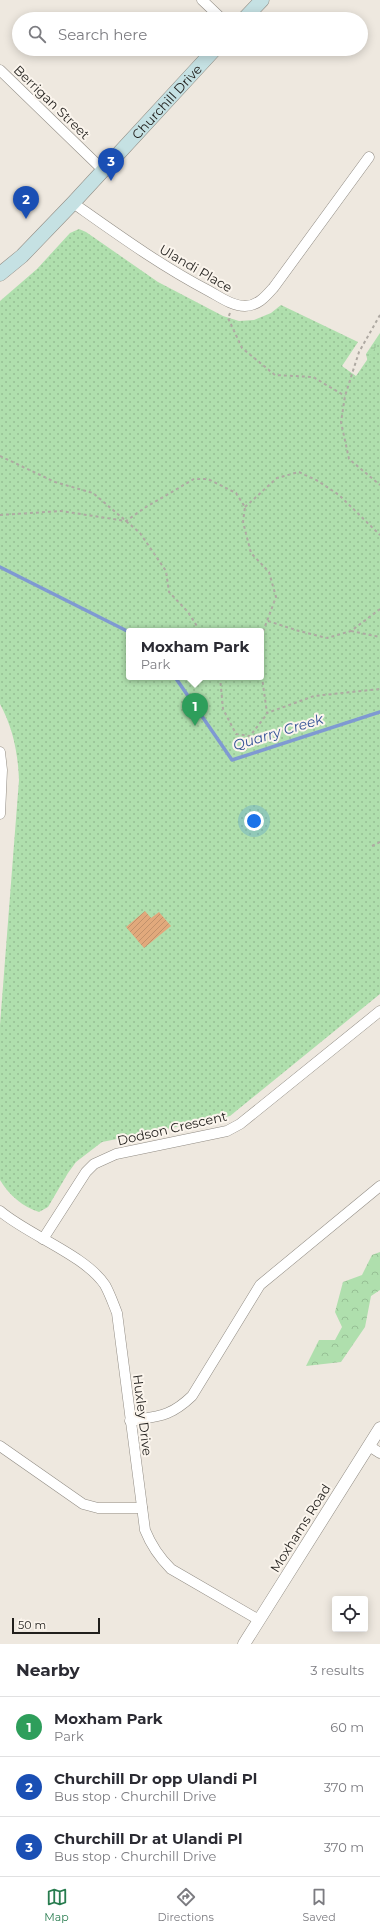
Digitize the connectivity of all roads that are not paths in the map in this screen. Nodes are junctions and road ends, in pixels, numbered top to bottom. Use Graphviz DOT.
graph roads {
  1 [pos="202,0"];
  2 [pos="262,0"];
  3 [pos="215,12"];
  4 [pos="251,12"];
  5 [pos="209,56"];
  6 [pos="0,70"];
  7 [pos="369,157"];
  8 [pos="103,170"];
  9 [pos="73,203"];
  10 [pos="0,274"];
  11 [pos="0,752"];
  12 [pos="0,814"];
  13 [pos="380,1012"];
  14 [pos="380,1186"];
  15 [pos="0,1211"];
  16 [pos="43,1239"];
  17 [pos="130,1421"];
  18 [pos="380,1428"];
  19 [pos="0,1446"];
  20 [pos="369,1446"];
  21 [pos="380,1453"];
  22 [pos="142,1508"];
  23 [pos="259,1620"];
  24 [pos="244,1644"];
  1 -- 3 [label="street"];
  2 -- 4 [label="main road"];
  5 -- 8 [label="main road, Churchill Drive"];
  6 -- 8 [label="street, Berrigan Street"];
  7 -- 9 [label="street, Ulandi Place"];
  8 -- 9 [label="main road, Churchill Drive"];
  9 -- 10 [label="main road, Churchill Drive"];
  11 -- 12 [label="street"];
  13 -- 16 [label="street, Dodson Crescent"];
  14 -- 17 [label="street"];
  15 -- 16 [label="street, Huxley Drive"];
  16 -- 17 [label="street, Huxley Drive"];
  17 -- 22 [label="street, Huxley Drive"];
  18 -- 20 [label="street, Moxhams Road"];
  19 -- 22 [label="street"];
  20 -- 21 [label="street"];
  20 -- 23 [label="street, Moxhams Road"];
  22 -- 23 [label="street, Huxley Drive"];
  23 -- 24 [label="street, Moxhams Road"];
}
